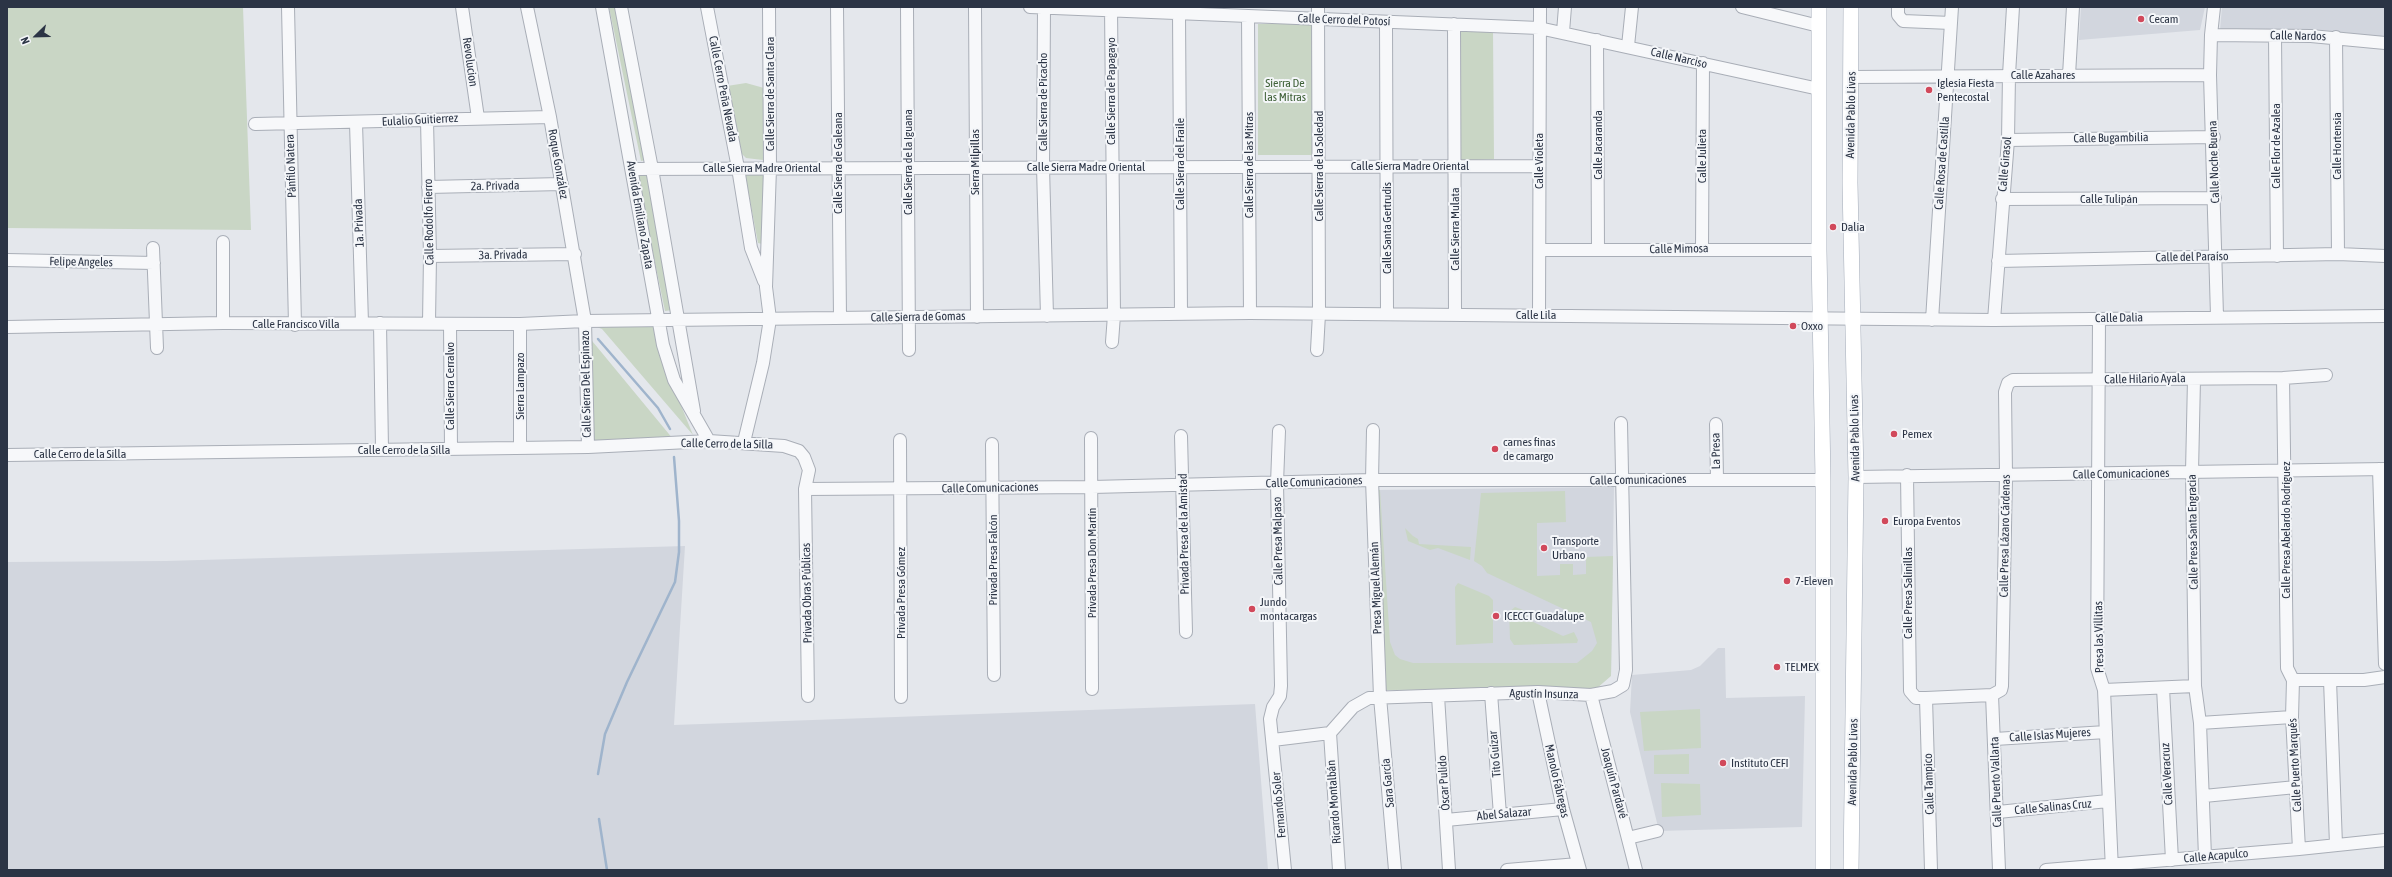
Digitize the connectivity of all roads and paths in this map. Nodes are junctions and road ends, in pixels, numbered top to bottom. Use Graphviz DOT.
graph roads {
  1 [pos="288,7"];
  2 [pos="462,7"];
  3 [pos="527,7"];
  4 [pos="602,7"];
  5 [pos="621,7"];
  6 [pos="707,7"];
  7 [pos="769,7"];
  8 [pos="838,7"];
  9 [pos="907,7"];
  10 [pos="975,7"];
  11 [pos="1030,7"];
  12 [pos="1540,7"];
  13 [pos="1565,7"];
  14 [pos="1632,7"];
  15 [pos="1742,7"];
  16 [pos="1819,7"];
  17 [pos="1851,7"];
  18 [pos="1898,7"];
  19 [pos="1952,7"];
  20 [pos="2013,7"];
  21 [pos="2073,7"];
  22 [pos="2214,7"];
  23 [pos="1044,8"];
  24 [pos="1111,9"];
  25 [pos="1179,13"];
  26 [pos="1318,13"];
  27 [pos="1248,16"];
  28 [pos="1386,22"];
  29 [pos="1951,23"];
  30 [pos="1454,24"];
  31 [pos="1819,26"];
  32 [pos="1538,28"];
  33 [pos="1563,32"];
  34 [pos="2211,35"];
  35 [pos="2275,36"];
  36 [pos="2336,37"];
  37 [pos="1597,40"];
  38 [pos="2385,43"];
  39 [pos="1628,46"];
  40 [pos="1703,63"];
  41 [pos="2069,75"];
  42 [pos="2210,75"];
  43 [pos="2009,76"];
  44 [pos="1851,77"];
  45 [pos="1948,77"];
  46 [pos="1819,90"];
  47 [pos="550,117"];
  48 [pos="478,118"];
  49 [pos="427,120"];
  50 [pos="356,123"];
  51 [pos="255,124"];
  52 [pos="289,124"];
  53 [pos="2214,137"];
  54 [pos="2008,140"];
  55 [pos="1318,166"];
  56 [pos="1388,166"];
  57 [pos="1455,166"];
  58 [pos="1539,166"];
  59 [pos="1043,167"];
  60 [pos="1112,167"];
  61 [pos="1180,167"];
  62 [pos="1249,167"];
  63 [pos="652,168"];
  64 [pos="738,168"];
  65 [pos="770,168"];
  66 [pos="838,168"];
  67 [pos="908,168"];
  68 [pos="975,168"];
  69 [pos="632,169"];
  70 [pos="562,184"];
  71 [pos="428,187"];
  72 [pos="2215,198"];
  73 [pos="2002,199"];
  74 [pos="223,242"];
  75 [pos="153,248"];
  76 [pos="1702,248"];
  77 [pos="1540,250"];
  78 [pos="1598,250"];
  79 [pos="1818,250"];
  80 [pos="575,254"];
  81 [pos="2338,254"];
  82 [pos="430,256"];
  83 [pos="2277,256"];
  84 [pos="2385,256"];
  85 [pos="2216,257"];
  86 [pos="7,260"];
  87 [pos="1998,260"];
  88 [pos="154,263"];
  89 [pos="766,287"];
  90 [pos="1250,313"];
  91 [pos="1181,314"];
  92 [pos="1319,314"];
  93 [pos="1387,314"];
  94 [pos="1455,314"];
  95 [pos="1114,315"];
  96 [pos="1539,315"];
  97 [pos="977,316"];
  98 [pos="1047,316"];
  99 [pos="2217,316"];
  100 [pos="2385,316"];
  101 [pos="1821,317"];
  102 [pos="1852,317"];
  103 [pos="840,318"];
  104 [pos="909,318"];
  105 [pos="770,319"];
  106 [pos="2099,319"];
  107 [pos="657,320"];
  108 [pos="679,320"];
  109 [pos="1932,320"];
  110 [pos="1994,320"];
  111 [pos="585,321"];
  112 [pos="223,323"];
  113 [pos="362,323"];
  114 [pos="380,323"];
  115 [pos="429,323"];
  116 [pos="295,324"];
  117 [pos="450,324"];
  118 [pos="520,324"];
  119 [pos="157,325"];
  120 [pos="7,327"];
  121 [pos="1112,342"];
  122 [pos="157,348"];
  123 [pos="909,350"];
  124 [pos="1317,350"];
  125 [pos="2326,375"];
  126 [pos="2283,378"];
  127 [pos="2194,379"];
  128 [pos="2100,380"];
  129 [pos="2008,383"];
  130 [pos="695,418"];
  131 [pos="1621,423"];
  132 [pos="1716,424"];
  133 [pos="1373,430"];
  134 [pos="1279,431"];
  135 [pos="1181,436"];
  136 [pos="1090,438"];
  137 [pos="900,440"];
  138 [pos="709,441"];
  139 [pos="744,442"];
  140 [pos="992,444"];
  141 [pos="588,447"];
  142 [pos="520,448"];
  143 [pos="382,449"];
  144 [pos="451,449"];
  145 [pos="799,451"];
  146 [pos="7,455"];
  147 [pos="2382,469"];
  148 [pos="2192,472"];
  149 [pos="2285,472"];
  150 [pos="1907,475"];
  151 [pos="2006,475"];
  152 [pos="2099,475"];
  153 [pos="1856,478"];
  154 [pos="1717,479"];
  155 [pos="1372,480"];
  156 [pos="1622,480"];
  157 [pos="1823,480"];
  158 [pos="1277,483"];
  159 [pos="1184,485"];
  160 [pos="1092,487"];
  161 [pos="993,488"];
  162 [pos="805,489"];
  163 [pos="901,490"];
  164 [pos="1186,632"];
  165 [pos="2385,664"];
  166 [pos="994,675"];
  167 [pos="2385,677"];
  168 [pos="2293,680"];
  169 [pos="2330,680"];
  170 [pos="2195,686"];
  171 [pos="2163,688"];
  172 [pos="1092,689"];
  173 [pos="2104,690"];
  174 [pos="1538,692"];
  175 [pos="1997,692"];
  176 [pos="1491,693"];
  177 [pos="1591,695"];
  178 [pos="808,696"];
  179 [pos="1438,696"];
  180 [pos="901,697"];
  181 [pos="1380,697"];
  182 [pos="1926,698"];
  183 [pos="2292,717"];
  184 [pos="2200,723"];
  185 [pos="2106,732"];
  186 [pos="1330,733"];
  187 [pos="1994,739"];
  188 [pos="1273,740"];
  189 [pos="2296,787"];
  190 [pos="2204,796"];
  191 [pos="2108,801"];
  192 [pos="1563,809"];
  193 [pos="1998,812"];
  194 [pos="1500,815"];
  195 [pos="1446,820"];
  196 [pos="1657,831"];
  197 [pos="1628,838"];
  198 [pos="2385,840"];
  199 [pos="2336,845"];
  200 [pos="2299,849"];
  201 [pos="2206,857"];
  202 [pos="2172,860"];
  203 [pos="1579,867"];
  204 [pos="2112,867"];
  205 [pos="1285,870"];
  206 [pos="1339,870"];
  207 [pos="1395,870"];
  208 [pos="1450,870"];
  209 [pos="1507,870"];
  210 [pos="1636,870"];
  211 [pos="1823,870"];
  212 [pos="1851,870"];
  213 [pos="1931,870"];
  214 [pos="1999,870"];
  215 [pos="2046,870"];
  1 -- 52 [label="street, Pánfilo Natera"];
  2 -- 48 [label="street, Revolucion"];
  3 -- 47 [label="street, Roque González"];
  4 -- 69 [label="street, Avenida Emiliano Zapata"];
  5 -- 63 [label="street, Avenida Emiliano Zapata"];
  6 -- 64 [label="street, Calle Cerro Peña Nevada"];
  7 -- 65 [label="street, Calle Sierra de Santa Clara"];
  8 -- 66 [label="street, Calle Sierra de Galeana"];
  9 -- 67 [label="street, Calle Sierra de la Iguana"];
  10 -- 68 [label="street, Sierra Milpillas"];
  11 -- 23 [label="street, Calle Cerro del Potosí"];
  12 -- 32 [label="street, Calle Violeta"];
  13 -- 33 [label="street"];
  14 -- 39 [label="street"];
  15 -- 31 [label="street"];
  16 -- 31 [label="main road"];
  17 -- 44 [label="main road, Avenida Pablo Livas"];
  18 -- 29 [label="street"];
  19 -- 29 [label="street, Calle Rosa de Castilla"];
  20 -- 43 [label="street, Calle Girasol"];
  21 -- 41 [label="street"];
  22 -- 34 [label="street, Calle Noche Buena"];
  23 -- 24 [label="street, Calle Cerro del Potosí"];
  23 -- 59 [label="street, Calle Sierra de Picacho"];
  24 -- 25 [label="street, Calle Cerro del Potosí"];
  24 -- 60 [label="street, Calle Sierra de Papagayo"];
  25 -- 27 [label="street, Calle Cerro del Potosí"];
  25 -- 61 [label="street, Calle Sierra del Fraile"];
  26 -- 27 [label="street, Calle Cerro del Potosí"];
  26 -- 28 [label="street, Calle Cerro del Potosí"];
  26 -- 55 [label="street, Calle Sierra de la Soledad"];
  27 -- 62 [label="street, Calle Sierra de las Mitras"];
  28 -- 30 [label="street, Calle Cerro del Potosí"];
  28 -- 56 [label="street, Calle Santa Gertrudis"];
  29 -- 45 [label="street, Calle Rosa de Castilla"];
  30 -- 32 [label="street, Calle Cerro del Potosí"];
  30 -- 57 [label="street, Calle Sierra Mulata"];
  31 -- 46 [label="main road"];
  32 -- 33 [label="street, Calle Narciso"];
  32 -- 58 [label="street, Calle Violeta"];
  33 -- 37 [label="street, Calle Narciso"];
  34 -- 35 [label="street, Calle Nardos"];
  34 -- 42 [label="street, Calle Noche Buena"];
  35 -- 36 [label="street, Calle Nardos"];
  35 -- 83 [label="street, Calle Flor de Azalea"];
  36 -- 38 [label="street, Calle Nardos"];
  36 -- 81 [label="street, Calle Hortensia"];
  37 -- 39 [label="street, Calle Narciso"];
  37 -- 78 [label="street, Calle Jacaranda"];
  39 -- 40 [label="street, Calle Narciso"];
  40 -- 46 [label="street, Calle Narciso"];
  40 -- 76 [label="street, Calle Julieta"];
  41 -- 42 [label="street, Calle Azahares"];
  41 -- 43 [label="street, Calle Azahares"];
  42 -- 53 [label="street, Calle Noche Buena"];
  43 -- 45 [label="street, Calle Azahares"];
  43 -- 54 [label="street, Calle Girasol"];
  44 -- 45 [label="street, Calle Azahares"];
  44 -- 102 [label="main road, Avenida Pablo Livas"];
  45 -- 109 [label="street, Calle Rosa de Castilla"];
  46 -- 79 [label="main road"];
  47 -- 48 [label="street, Eulalio Guitierrez"];
  47 -- 70 [label="street, Roque González"];
  48 -- 49 [label="street, Eulalio Guitierrez"];
  49 -- 50 [label="street, Eulalio Guitierrez"];
  49 -- 71 [label="street, Calle Rodolfo Fierro"];
  50 -- 52 [label="street, Eulalio Guitierrez"];
  50 -- 113 [label="street, 1a. Privada"];
  51 -- 52 [label="street, Eulalio Guitierrez"];
  52 -- 116 [label="street, Pánfilo Natera"];
  53 -- 54 [label="street, Calle Bugambilia"];
  53 -- 72 [label="street, Calle Noche Buena"];
  54 -- 73 [label="street, Calle Girasol"];
  55 -- 56 [label="street, Calle Sierra Madre Oriental"];
  55 -- 62 [label="street, Calle Sierra Madre Oriental"];
  55 -- 92 [label="street, Calle Sierra de la Soledad"];
  56 -- 57 [label="street, Calle Sierra Madre Oriental"];
  56 -- 93 [label="street, Calle Santa Gertrudis"];
  57 -- 58 [label="street, Calle Sierra Madre Oriental"];
  57 -- 94 [label="street, Calle Sierra Mulata"];
  58 -- 77 [label="street, Calle Violeta"];
  59 -- 60 [label="street, Calle Sierra Madre Oriental"];
  59 -- 68 [label="street, Calle Sierra Madre Oriental"];
  59 -- 98 [label="street, Calle Sierra de Picacho"];
  60 -- 61 [label="street, Calle Sierra Madre Oriental"];
  60 -- 95 [label="street, Calle Sierra de Papagayo"];
  61 -- 62 [label="street, Calle Sierra Madre Oriental"];
  61 -- 91 [label="street, Calle Sierra del Fraile"];
  62 -- 90 [label="street, Calle Sierra de las Mitras"];
  63 -- 64 [label="street, Calle Sierra Madre Oriental"];
  63 -- 69 [label="street, Calle Sierra Madre Oriental"];
  63 -- 108 [label="street, Avenida Emiliano Zapata"];
  64 -- 65 [label="street, Calle Sierra Madre Oriental"];
  64 -- 89 [label="street, Calle Cerro Peña Nevada"];
  65 -- 66 [label="street, Calle Sierra Madre Oriental"];
  65 -- 89 [label="street, Calle Sierra de Santa Clara"];
  66 -- 67 [label="street, Calle Sierra Madre Oriental"];
  66 -- 103 [label="street, Calle Sierra de Galeana"];
  67 -- 68 [label="street, Calle Sierra Madre Oriental"];
  67 -- 104 [label="street, Calle Sierra de la Iguana"];
  68 -- 97 [label="street, Sierra Milpillas"];
  69 -- 107 [label="street, Avenida Emiliano Zapata"];
  70 -- 71 [label="street, 2a. Privada"];
  70 -- 80 [label="street, Roque González"];
  71 -- 82 [label="street, Calle Rodolfo Fierro"];
  72 -- 73 [label="street, Calle Tulipán"];
  72 -- 85 [label="street, Calle Noche Buena"];
  73 -- 87 [label="street, Calle Girasol"];
  74 -- 112 [label="street"];
  75 -- 88 [label="street"];
  76 -- 78 [label="street, Calle Mimosa"];
  76 -- 79 [label="street, Calle Mimosa"];
  77 -- 78 [label="street, Calle Mimosa"];
  77 -- 96 [label="street, Calle Violeta"];
  79 -- 101 [label="main road"];
  80 -- 82 [label="street, 3a. Privada"];
  80 -- 111 [label="street, Roque González"];
  81 -- 83 [label="street, Calle del Paraíso"];
  81 -- 84 [label="street, Calle del Paraíso"];
  82 -- 115 [label="street, Calle Rodolfo Fierro"];
  83 -- 85 [label="street, Calle del Paraíso"];
  85 -- 87 [label="street, Calle del Paraíso"];
  85 -- 99 [label="street, Calle Noche Buena"];
  86 -- 88 [label="street, Felipe Angeles"];
  87 -- 110 [label="street, Calle Girasol"];
  88 -- 119 [label="street"];
  89 -- 105 [label="street, Calle Sierra de Santa Clara"];
  90 -- 91 [label="street, Calle Sierra de Gomas"];
  90 -- 92 [label="street, Calle Lila"];
  91 -- 95 [label="street, Calle Sierra de Gomas"];
  92 -- 93 [label="street, Calle Lila"];
  92 -- 124 [label="street, Calle Sierra de la Soledad"];
  93 -- 94 [label="street, Calle Lila"];
  94 -- 96 [label="street, Calle Lila"];
  95 -- 98 [label="street, Calle Sierra de Gomas"];
  95 -- 121 [label="street, Calle Sierra de Papagayo"];
  96 -- 101 [label="street, Calle Lila"];
  97 -- 98 [label="street, Calle Sierra de Gomas"];
  97 -- 104 [label="street, Calle Sierra de Gomas"];
  99 -- 100 [label="street, Calle Dalia"];
  99 -- 106 [label="street, Calle Dalia"];
  101 -- 102 [label="street, Calle Lila"];
  101 -- 157 [label="main road"];
  102 -- 109 [label="street, Calle Dalia"];
  102 -- 153 [label="main road, Avenida Pablo Livas"];
  103 -- 104 [label="street, Calle Sierra de Gomas"];
  103 -- 105 [label="street, Calle Sierra de Gomas"];
  104 -- 123 [label="street, Calle Sierra de la Iguana"];
  105 -- 108 [label="street, Calle Sierra de Gomas"];
  105 -- 139 [label="street, Calle Sierra de Santa Clara"];
  106 -- 110 [label="street, Calle Dalia"];
  106 -- 128 [label="street, Presa las Villitas"];
  107 -- 108 [label="street, Calle Sierra de Gomas"];
  107 -- 111 [label="street, Calle Sierra de Gomas"];
  107 -- 130 [label="street, Avenida Emiliano Zapata"];
  108 -- 130 [label="street, Avenida Emiliano Zapata"];
  109 -- 110 [label="street, Calle Dalia"];
  111 -- 118 [label="street, Calle Francisco Villa"];
  111 -- 141 [label="street, Calle Sierra Del Espinazo"];
  112 -- 116 [label="street, Calle Francisco Villa"];
  112 -- 119 [label="street, Calle Francisco Villa"];
  113 -- 114 [label="street, Calle Francisco Villa"];
  113 -- 116 [label="street, Calle Francisco Villa"];
  114 -- 115 [label="street, Calle Francisco Villa"];
  114 -- 143 [label="street"];
  115 -- 117 [label="street, Calle Francisco Villa"];
  117 -- 118 [label="street, Calle Francisco Villa"];
  117 -- 144 [label="street, Calle Sierra Cerralvo"];
  118 -- 142 [label="street, Sierra Lampazo"];
  119 -- 120 [label="street, Calle Francisco Villa"];
  119 -- 122 [label="street"];
  125 -- 126 [label="street, Calle Hilario Ayala"];
  126 -- 127 [label="street, Calle Hilario Ayala"];
  126 -- 149 [label="street, Calle Presa Abelardo Rodríguez"];
  127 -- 128 [label="street, Calle Hilario Ayala"];
  127 -- 148 [label="street, Calle Presa Santa Engracia"];
  128 -- 129 [label="street, Calle Hilario Ayala"];
  128 -- 152 [label="street, Presa las Villitas"];
  129 -- 151 [label="street, Calle Presa Lázaro Cárdenas"];
  130 -- 138 [label="street, Avenida Emiliano Zapata"];
  131 -- 156 [label="street, Agustín Insunza"];
  132 -- 154 [label="street, La Presa"];
  133 -- 155 [label="street, Presa Miguel Alemán"];
  134 -- 158 [label="street, Calle Presa Malpaso"];
  135 -- 159 [label="street, Privada Presa de la Amistad"];
  136 -- 160 [label="street, Privada Presa Don Martín"];
  137 -- 163 [label="street, Privada Presa Gómez"];
  138 -- 139 [label="street, Calle Cerro de la Silla"];
  138 -- 141 [label="street, Calle Cerro de la Silla"];
  139 -- 145 [label="street, Calle Cerro de la Silla"];
  140 -- 161 [label="street, Privada Presa Falcón"];
  141 -- 142 [label="street, Calle Cerro de la Silla"];
  142 -- 144 [label="street, Calle Cerro de la Silla"];
  143 -- 144 [label="street, Calle Cerro de la Silla"];
  143 -- 146 [label="street, Calle Cerro de la Silla"];
  145 -- 162 [label="street, Privada Obras Públicas"];
  147 -- 149 [label="street, Calle Comunicaciones"];
  147 -- 165 [label="street"];
  148 -- 149 [label="street, Calle Comunicaciones"];
  148 -- 152 [label="street, Calle Comunicaciones"];
  148 -- 170 [label="street, Calle Presa Santa Engracia"];
  149 -- 168 [label="street, Calle Presa Abelardo Rodríguez"];
  150 -- 151 [label="street, Calle Comunicaciones"];
  150 -- 153 [label="street, Calle Comunicaciones"];
  150 -- 182 [label="street, Calle Presa Salinillas"];
  151 -- 152 [label="street, Calle Comunicaciones"];
  151 -- 175 [label="street, Calle Presa Lázaro Cárdenas"];
  152 -- 173 [label="street, Presa las Villitas"];
  153 -- 212 [label="main road, Avenida Pablo Livas"];
  154 -- 156 [label="street, Calle Comunicaciones"];
  154 -- 157 [label="street, Calle Comunicaciones"];
  155 -- 156 [label="street, Calle Comunicaciones"];
  155 -- 158 [label="street, Calle Comunicaciones"];
  155 -- 181 [label="street, Presa Miguel Alemán"];
  156 -- 177 [label="street, Agustín Insunza"];
  157 -- 211 [label="main road"];
  158 -- 159 [label="street, Calle Comunicaciones"];
  158 -- 188 [label="street, Calle Presa Malpaso"];
  159 -- 160 [label="street, Calle Comunicaciones"];
  159 -- 164 [label="street, Privada Presa de la Amistad"];
  160 -- 161 [label="street, Calle Comunicaciones"];
  160 -- 172 [label="street, Privada Presa Don Martín"];
  161 -- 163 [label="street, Calle Comunicaciones"];
  161 -- 166 [label="street, Privada Presa Falcón"];
  162 -- 163 [label="street, Calle Comunicaciones"];
  162 -- 178 [label="street, Privada Obras Públicas"];
  163 -- 180 [label="street, Privada Presa Gómez"];
  167 -- 169 [label="street"];
  168 -- 169 [label="street"];
  168 -- 183 [label="street, Calle Puerto Marqués"];
  169 -- 199 [label="street"];
  170 -- 171 [label="street"];
  170 -- 184 [label="street"];
  171 -- 173 [label="street"];
  171 -- 202 [label="street, Calle Veracruz"];
  173 -- 185 [label="street, Presa las Villitas"];
  174 -- 176 [label="street, Agustín Insunza"];
  174 -- 177 [label="street, Agustín Insunza"];
  174 -- 192 [label="street, Manolo Fábregas"];
  175 -- 182 [label="street"];
  175 -- 187 [label="street, Calle Puerto Vallarta"];
  176 -- 179 [label="street, Agustín Insunza"];
  176 -- 194 [label="street, Tito Guízar"];
  177 -- 197 [label="street, Joaquín Pardavé"];
  179 -- 181 [label="street, Agustín Insunza"];
  179 -- 195 [label="street, Óscar Pulido"];
  181 -- 186 [label="street, Agustín Insunza"];
  181 -- 207 [label="street, Sara García"];
  182 -- 213 [label="street, Calle Tampico"];
  183 -- 184 [label="street"];
  183 -- 189 [label="street, Calle Puerto Marqués"];
  184 -- 190 [label="street"];
  185 -- 187 [label="street, Calle Islas Mujeres"];
  185 -- 191 [label="street, Presa las Villitas"];
  186 -- 188 [label="street"];
  186 -- 206 [label="street, Ricardo Montalbán"];
  187 -- 193 [label="street, Calle Puerto Vallarta"];
  188 -- 205 [label="street, Fernando Soler"];
  189 -- 190 [label="street"];
  189 -- 200 [label="street, Calle Puerto Marqués"];
  190 -- 201 [label="street"];
  191 -- 193 [label="street, Calle Salinas Cruz"];
  191 -- 204 [label="street, Presa las Villitas"];
  192 -- 194 [label="street, Abel Salazar"];
  192 -- 203 [label="street, Manolo Fábregas"];
  193 -- 214 [label="street, Calle Puerto Vallarta"];
  194 -- 195 [label="street, Abel Salazar"];
  195 -- 208 [label="street, Óscar Pulido"];
  196 -- 197 [label="street"];
  197 -- 210 [label="street, Joaquín Pardavé"];
  198 -- 199 [label="street, Calle Acapulco"];
  199 -- 200 [label="street, Calle Acapulco"];
  200 -- 201 [label="street, Calle Acapulco"];
  201 -- 202 [label="street, Calle Acapulco"];
  202 -- 204 [label="street, Calle Acapulco"];
  203 -- 209 [label="street"];
  204 -- 215 [label="street, Calle Acapulco"];
}
